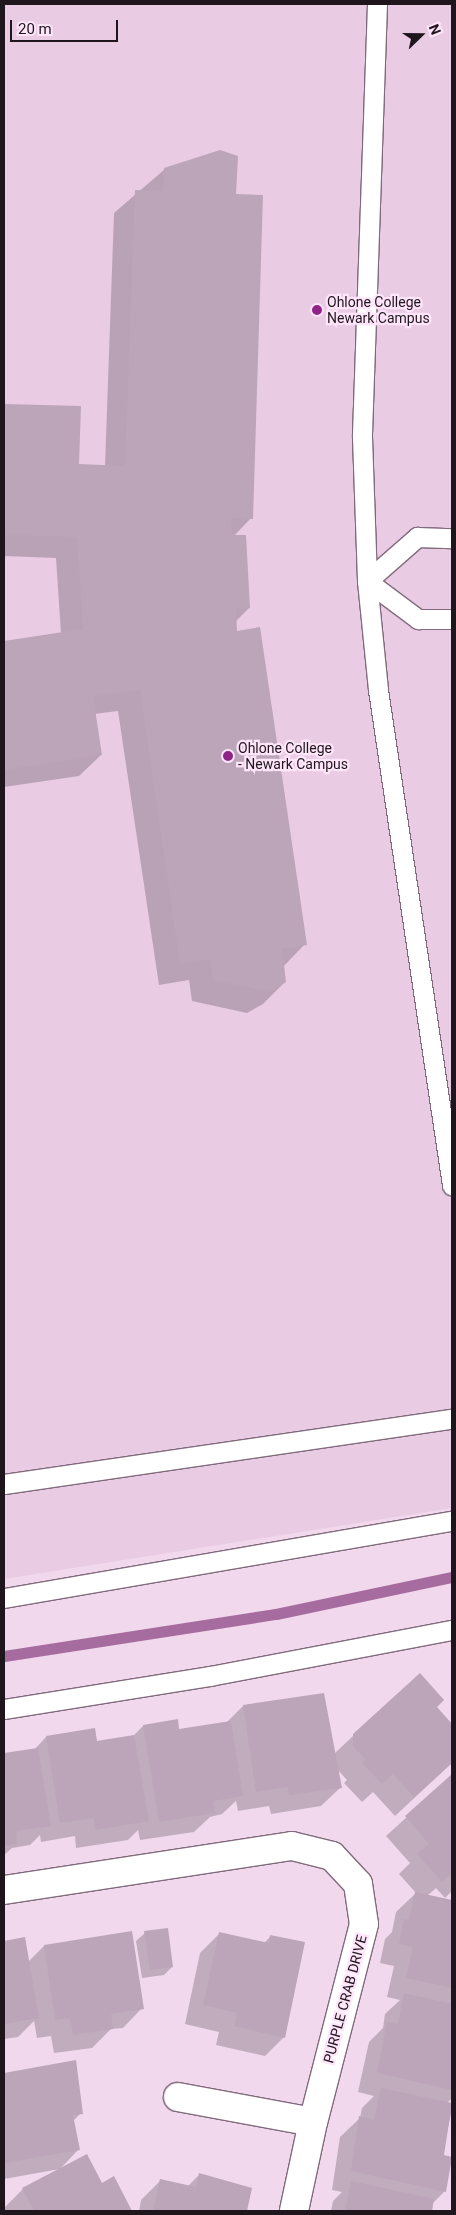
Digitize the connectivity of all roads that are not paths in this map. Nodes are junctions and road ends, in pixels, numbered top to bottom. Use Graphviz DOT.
graph roads {
  1 [pos="377,4"];
  2 [pos="452,538"];
  3 [pos="367,582"];
  4 [pos="452,619"];
  5 [pos="452,1185"];
  6 [pos="452,1419"];
  7 [pos="4,1484"];
  8 [pos="452,1521"];
  9 [pos="4,1598"];
  10 [pos="452,1630"];
  11 [pos="4,1710"];
  12 [pos="4,1890"];
  13 [pos="178,2097"];
  14 [pos="313,2122"];
  15 [pos="294,2211"];
  1 -- 3 [label="lane"];
  2 -- 3 [label="lane"];
  3 -- 4 [label="lane"];
  3 -- 5 [label="lane"];
  6 -- 7 [label="lane"];
  8 -- 9 [label="lane"];
  10 -- 11 [label="lane"];
  12 -- 14 [label="street, PURPLE CRAB DRIVE"];
  13 -- 14 [label="street"];
  14 -- 15 [label="street, PURPLE CRAB DRIVE"];
}
